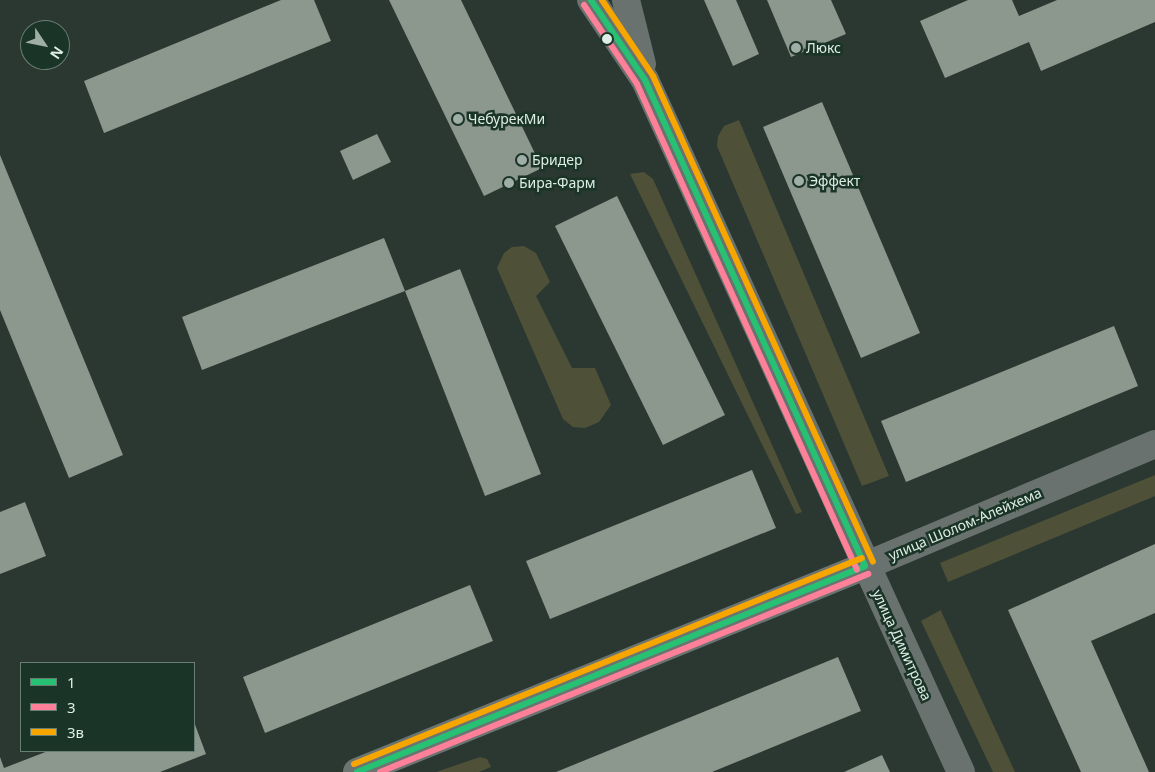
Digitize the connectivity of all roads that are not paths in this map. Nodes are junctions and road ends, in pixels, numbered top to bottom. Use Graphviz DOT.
graph roads {
  1 [pos="591,0"];
  2 [pos="626,0"];
  3 [pos="646,80"];
  4 [pos="1155,444"];
  5 [pos="865,566"];
  6 [pos="357,772"];
  7 [pos="961,772"];
  1 -- 3 [label="main road, улица Димитрова"];
  2 -- 3 [label="main road, улица Димитрова"];
  3 -- 5 [label="main road, улица Димитрова"];
  4 -- 5 [label="main road, улица Шолом-Алейхема"];
  5 -- 6 [label="main road, улица Шолом-Алейхема"];
  5 -- 7 [label="main road, улица Димитрова"];
}
